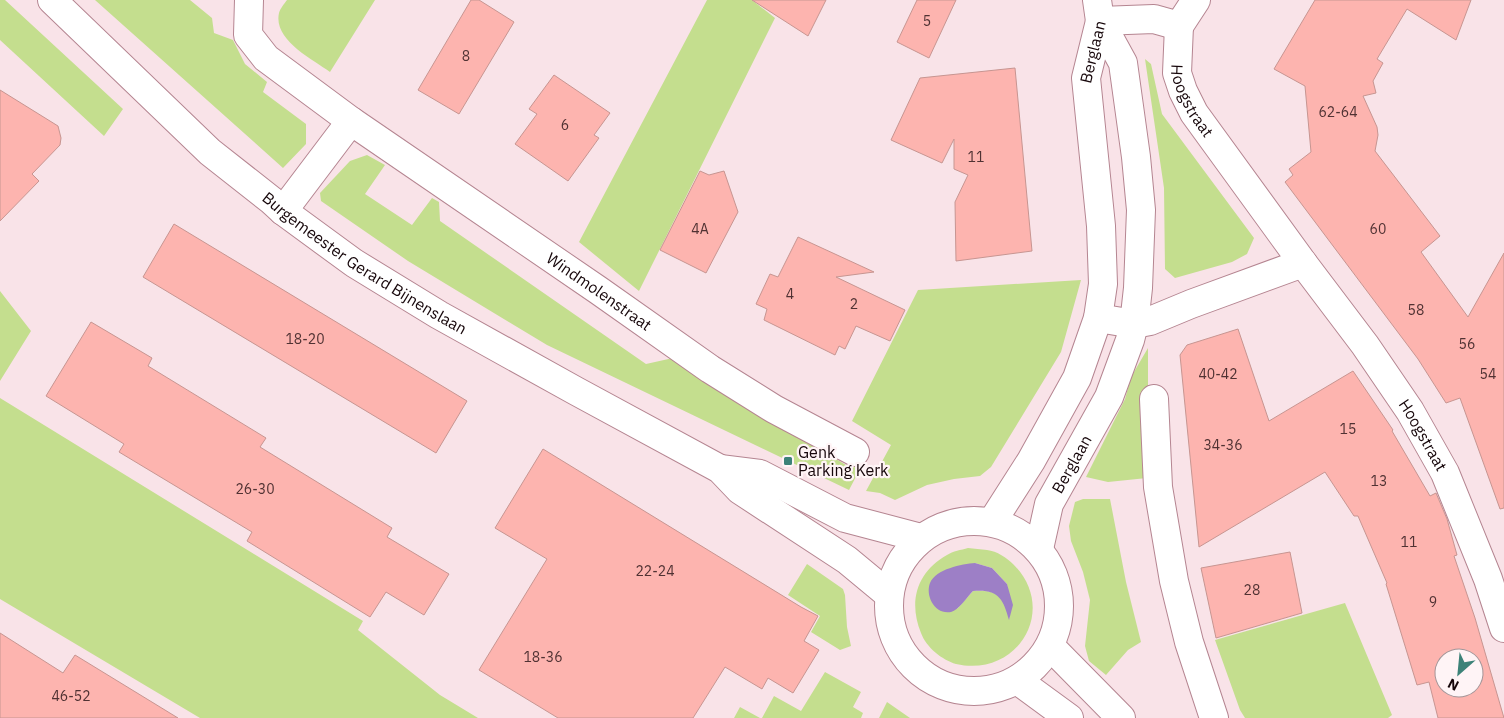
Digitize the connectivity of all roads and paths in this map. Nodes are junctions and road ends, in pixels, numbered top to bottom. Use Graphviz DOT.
graph roads {
  1 [pos="52,0"];
  2 [pos="249,0"];
  3 [pos="1196,0"];
  4 [pos="1099,11"];
  5 [pos="1179,26"];
  6 [pos="351,121"];
  7 [pos="283,211"];
  8 [pos="1303,263"];
  9 [pos="1098,318"];
  10 [pos="1134,324"];
  11 [pos="1154,399"];
  12 [pos="854,452"];
  13 [pos="720,468"];
  14 [pos="992,522"];
  15 [pos="921,538"];
  16 [pos="1038,549"];
  17 [pos="888,594"];
  18 [pos="1504,628"];
  19 [pos="1050,646"];
  20 [pos="1017,680"];
  21 [pos="1069,718"];
  22 [pos="1121,718"];
  23 [pos="1214,718"];
  1 -- 7 [label="street, Burgemeester Gerard Bijnenslaan"];
  2 -- 6 [label="street, Windmolenstraat"];
  3 -- 5 [label="street"];
  4 -- 5 [label="street"];
  4 -- 9 [label="street, Berglaan"];
  4 -- 10 [label="street, Berglaan"];
  5 -- 8 [label="street, Hoogstraat"];
  6 -- 7 [label="street"];
  6 -- 12 [label="street, Windmolenstraat"];
  7 -- 13 [label="street, Burgemeester Gerard Bijnenslaan"];
  8 -- 10 [label="street"];
  8 -- 18 [label="street, Hoogstraat"];
  9 -- 10 [label="street"];
  9 -- 14 [label="street, Berglaan"];
  10 -- 16 [label="street, Berglaan"];
  11 -- 23 [label="street"];
  13 -- 15 [label="street, Burgemeester Gerard Bijnenslaan"];
  13 -- 17 [label="street, Burgemeester Gerard Bijnenslaan"];
  14 -- 15 [label="street"];
  14 -- 16 [label="street"];
  15 -- 17 [label="street"];
  16 -- 19 [label="street"];
  17 -- 20 [label="street"];
  19 -- 20 [label="street"];
  19 -- 22 [label="street"];
  20 -- 21 [label="street"];
}
